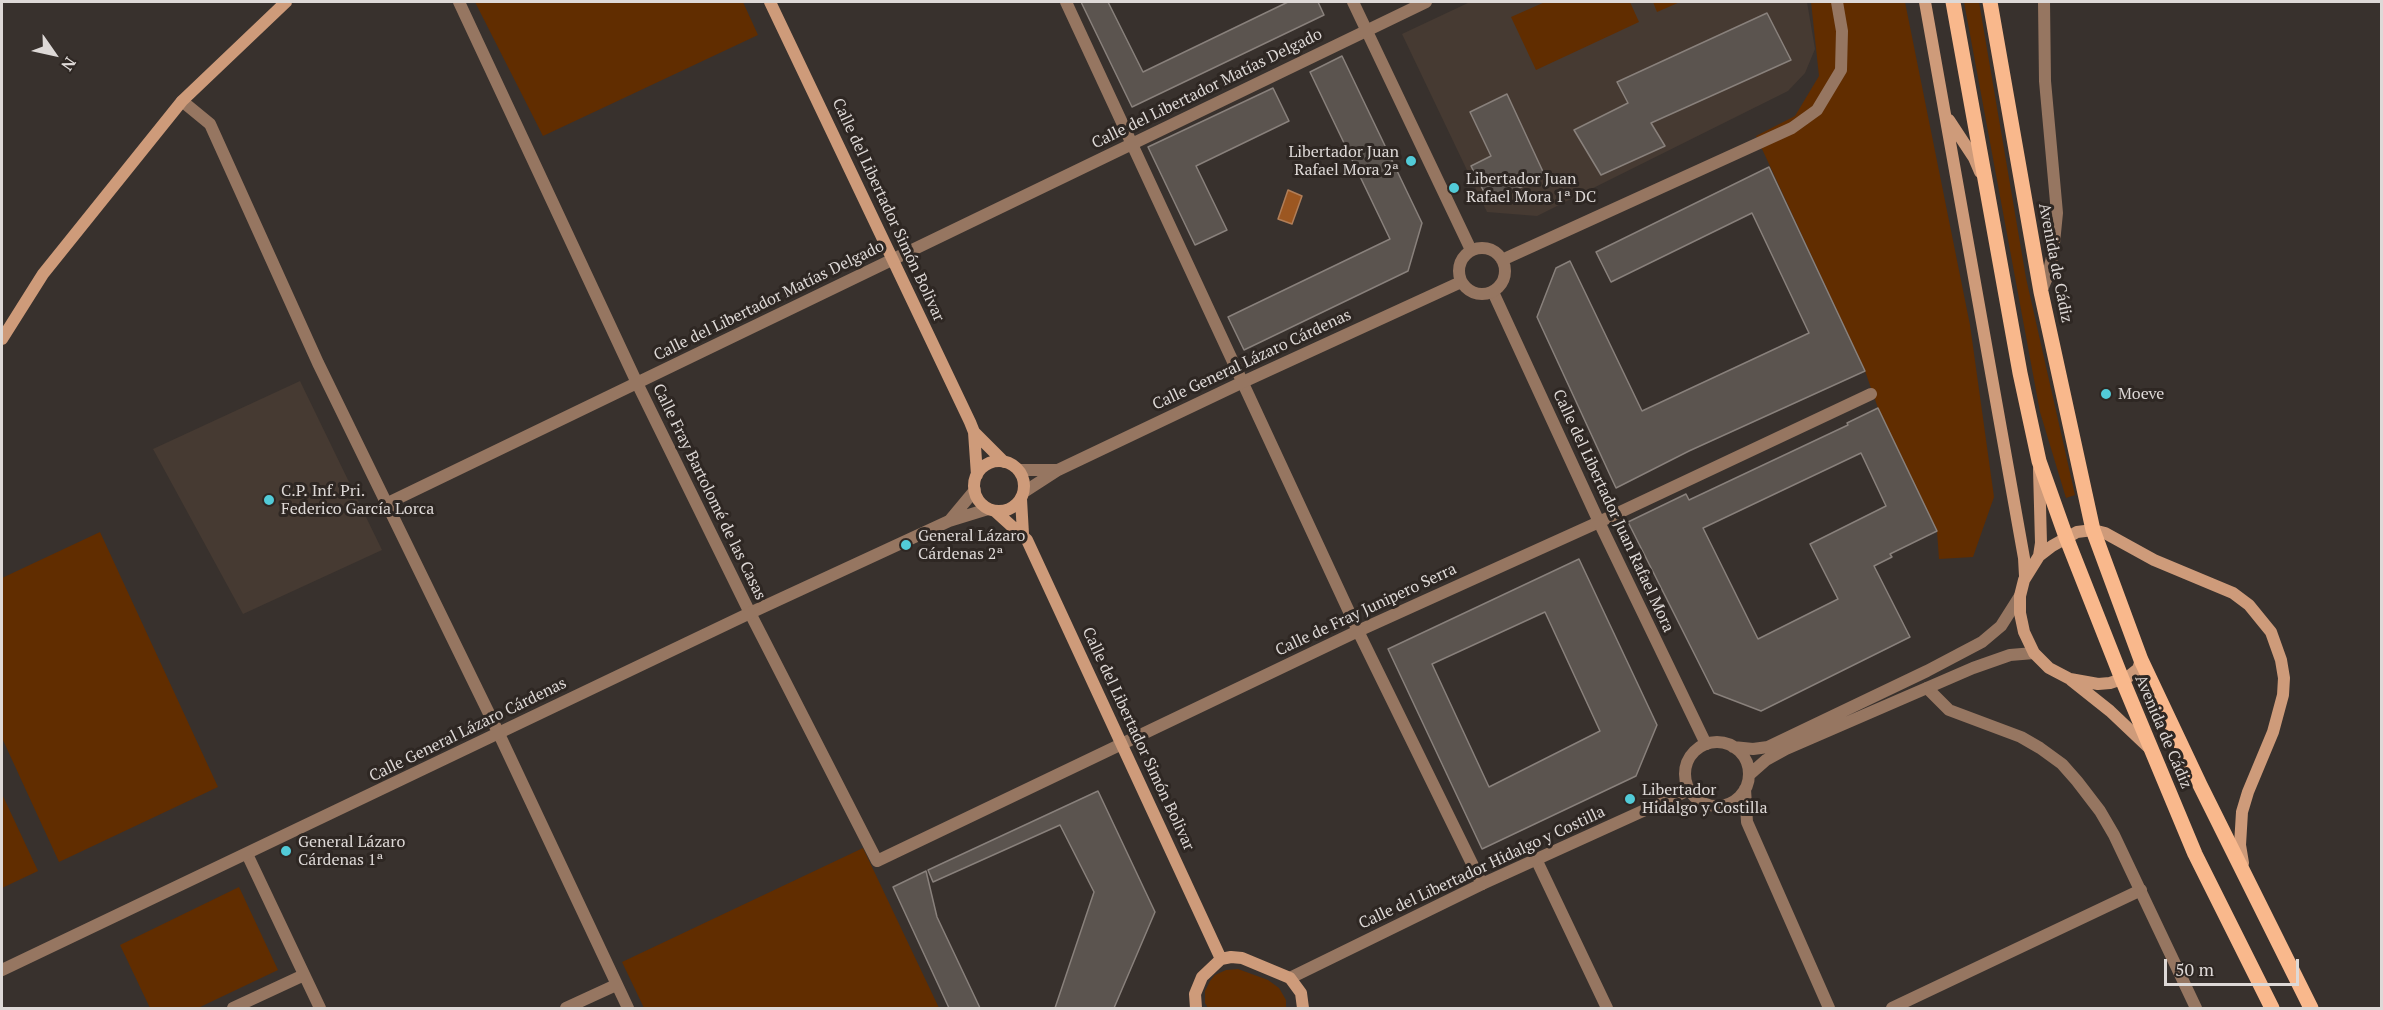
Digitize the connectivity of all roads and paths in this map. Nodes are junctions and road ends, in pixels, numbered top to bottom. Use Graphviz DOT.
graph roads {
  1 [pos="285,2"];
  2 [pos="459,2"];
  3 [pos="770,2"];
  4 [pos="1066,2"];
  5 [pos="1353,2"];
  6 [pos="1426,2"];
  7 [pos="1837,2"];
  8 [pos="1925,2"];
  9 [pos="1953,2"];
  10 [pos="1990,2"];
  11 [pos="2044,2"];
  12 [pos="1367,30"];
  13 [pos="182,101"];
  14 [pos="1945,111"];
  15 [pos="1132,144"];
  16 [pos="1993,216"];
  17 [pos="1471,250"];
  18 [pos="893,259"];
  19 [pos="1502,260"];
  20 [pos="1461,282"];
  21 [pos="1493,292"];
  22 [pos="2041,292"];
  23 [pos="2,339"];
  24 [pos="1243,382"];
  25 [pos="637,383"];
  26 [pos="1871,394"];
  27 [pos="975,432"];
  28 [pos="1004,462"];
  29 [pos="2039,462"];
  30 [pos="1019,470"];
  31 [pos="1058,470"];
  32 [pos="977,475"];
  33 [pos="975,490"];
  34 [pos="1023,495"];
  35 [pos="386,504"];
  36 [pos="992,510"];
  37 [pos="949,521"];
  38 [pos="1599,522"];
  39 [pos="2093,530"];
  40 [pos="1023,534"];
  41 [pos="2066,537"];
  42 [pos="2039,556"];
  43 [pos="2024,580"];
  44 [pos="2020,596"];
  45 [pos="750,613"];
  46 [pos="1358,630"];
  47 [pos="2034,653"];
  48 [pos="2140,660"];
  49 [pos="2070,679"];
  50 [pos="2122,679"];
  51 [pos="1927,688"];
  52 [pos="499,734"];
  53 [pos="1122,743"];
  54 [pos="1706,744"];
  55 [pos="1733,747"];
  56 [pos="2151,751"];
  57 [pos="1749,775"];
  58 [pos="1745,789"];
  59 [pos="1689,790"];
  60 [pos="1720,806"];
  61 [pos="1747,822"];
  62 [pos="247,854"];
  63 [pos="1536,859"];
  64 [pos="878,861"];
  65 [pos="2246,879"];
  66 [pos="1482,884"];
  67 [pos="2141,890"];
  68 [pos="1221,959"];
  69 [pos="2,970"];
  70 [pos="304,975"];
  71 [pos="1290,978"];
  72 [pos="616,985"];
  73 [pos="233,1008"];
  74 [pos="320,1008"];
  75 [pos="566,1008"];
  76 [pos="628,1008"];
  77 [pos="1196,1008"];
  78 [pos="1303,1008"];
  79 [pos="1607,1008"];
  80 [pos="1829,1008"];
  81 [pos="1892,1008"];
  82 [pos="2196,1008"];
  83 [pos="2272,1008"];
  84 [pos="2311,1008"];
  1 -- 13 [label="main road"];
  2 -- 25 [label="street, Calle Fray Bartolomé de las Casas"];
  3 -- 18 [label="main road, Calle del Libertador Simón Bolivar"];
  4 -- 15 [label="street"];
  5 -- 12 [label="street"];
  6 -- 12 [label="street, Calle del Libertador Matías Delgado"];
  7 -- 19 [label="street"];
  8 -- 14 [label="main road, Avenida de Cádiz"];
  9 -- 16 [label="main road, Avenida de Cádiz"];
  10 -- 22 [label="main road, Avenida de Cádiz"];
  11 -- 22 [label="street"];
  12 -- 15 [label="street, Calle del Libertador Matías Delgado"];
  12 -- 17 [label="street"];
  13 -- 23 [label="main road"];
  13 -- 35 [label="street"];
  14 -- 16 [label="main road, Avenida de Cádiz"];
  14 -- 43 [label="main road, Avenida de Cádiz"];
  15 -- 18 [label="street, Calle del Libertador Matías Delgado"];
  15 -- 24 [label="street"];
  16 -- 29 [label="main road, Avenida de Cádiz"];
  17 -- 19 [label="street"];
  17 -- 20 [label="street"];
  18 -- 25 [label="street, Calle del Libertador Matías Delgado"];
  18 -- 27 [label="main road, Calle del Libertador Simón Bolivar"];
  19 -- 21 [label="street"];
  20 -- 21 [label="street"];
  20 -- 24 [label="street, Calle General Lázaro Cárdenas"];
  21 -- 38 [label="street, Calle del Libertador Juan Rafael Mora"];
  22 -- 39 [label="main road, Avenida de Cádiz"];
  24 -- 31 [label="street, Calle General Lázaro Cárdenas"];
  24 -- 46 [label="street"];
  25 -- 35 [label="street, Calle del Libertador Matías Delgado"];
  25 -- 45 [label="street, Calle Fray Bartolomé de las Casas"];
  26 -- 38 [label="street, Calle de Fray Junipero Serra"];
  27 -- 28 [label="main road, Calle del Libertador Simón Bolivar"];
  27 -- 32 [label="main road, Calle del Libertador Simón Bolivar"];
  28 -- 30 [label="main road"];
  28 -- 32 [label="main road"];
  29 -- 41 [label="main road, Avenida de Cádiz"];
  29 -- 42 [label="main road, Avenida de Cádiz"];
  30 -- 31 [label="street, Calle General Lázaro Cárdenas"];
  30 -- 34 [label="main road"];
  31 -- 34 [label="street, Calle General Lázaro Cárdenas"];
  32 -- 33 [label="main road"];
  33 -- 36 [label="main road"];
  33 -- 37 [label="street, Calle General Lázaro Cárdenas"];
  34 -- 36 [label="main road"];
  34 -- 40 [label="main road, Calle del Libertador Simón Bolivar"];
  35 -- 52 [label="street"];
  36 -- 37 [label="street, Calle General Lázaro Cárdenas"];
  36 -- 40 [label="main road, Calle del Libertador Simón Bolivar"];
  37 -- 45 [label="street, Calle General Lázaro Cárdenas"];
  38 -- 46 [label="street, Calle de Fray Junipero Serra"];
  38 -- 54 [label="street, Calle del Libertador Juan Rafael Mora"];
  39 -- 41 [label="main road"];
  39 -- 48 [label="main road, Avenida de Cádiz"];
  39 -- 65 [label="main road, Avenida de Cádiz"];
  40 -- 53 [label="main road, Calle del Libertador Simón Bolivar"];
  41 -- 42 [label="main road"];
  41 -- 50 [label="main road, Avenida de Cádiz"];
  42 -- 43 [label="main road"];
  43 -- 44 [label="main road"];
  44 -- 47 [label="main road"];
  44 -- 55 [label="street"];
  45 -- 52 [label="street, Calle General Lázaro Cárdenas"];
  45 -- 64 [label="street, Calle Fray Bartolomé de las Casas"];
  46 -- 53 [label="street, Calle de Fray Junipero Serra"];
  46 -- 66 [label="street"];
  47 -- 49 [label="main road"];
  47 -- 51 [label="street"];
  48 -- 50 [label="main road"];
  48 -- 65 [label="main road, Avenida de Cádiz"];
  49 -- 50 [label="main road"];
  49 -- 56 [label="main road"];
  50 -- 56 [label="main road, Avenida de Cádiz"];
  51 -- 57 [label="street"];
  51 -- 67 [label="street"];
  52 -- 62 [label="street, Calle General Lázaro Cárdenas"];
  52 -- 72 [label="street"];
  53 -- 64 [label="street, Calle de Fray Junipero Serra"];
  53 -- 68 [label="main road, Calle del Libertador Simón Bolivar"];
  54 -- 55 [label="street"];
  54 -- 59 [label="street"];
  55 -- 57 [label="street"];
  56 -- 83 [label="main road, Avenida de Cádiz"];
  57 -- 58 [label="street"];
  58 -- 60 [label="street"];
  58 -- 61 [label="street"];
  59 -- 60 [label="street"];
  59 -- 63 [label="street, Calle del Libertador Hidalgo y Costilla"];
  60 -- 61 [label="street"];
  61 -- 80 [label="street"];
  62 -- 69 [label="street, Calle General Lázaro Cárdenas"];
  62 -- 70 [label="street"];
  63 -- 66 [label="street, Calle del Libertador Hidalgo y Costilla"];
  63 -- 79 [label="street"];
  65 -- 84 [label="main road, Avenida de Cádiz"];
  66 -- 71 [label="street, Calle del Libertador Hidalgo y Costilla"];
  67 -- 81 [label="street"];
  67 -- 82 [label="street"];
  68 -- 71 [label="main road"];
  68 -- 77 [label="main road"];
  70 -- 73 [label="street"];
  70 -- 74 [label="street"];
  71 -- 78 [label="main road"];
  72 -- 75 [label="street"];
  72 -- 76 [label="street"];
}
